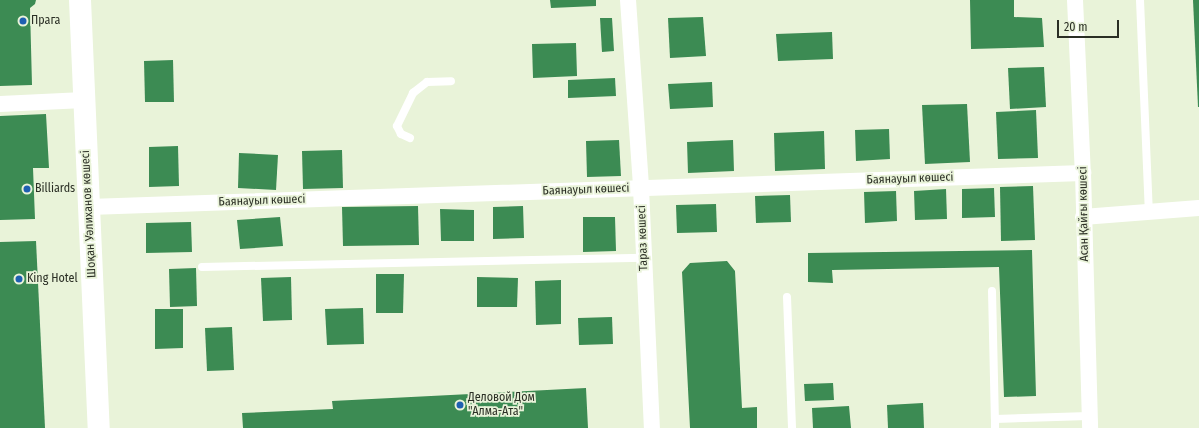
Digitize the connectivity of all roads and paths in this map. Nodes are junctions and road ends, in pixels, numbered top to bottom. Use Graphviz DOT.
graph roads {
  1 [pos="80,0"];
  2 [pos="628,0"];
  3 [pos="1075,0"];
  4 [pos="1140,0"];
  5 [pos="451,81"];
  6 [pos="84,100"];
  7 [pos="0,104"];
  8 [pos="410,138"];
  9 [pos="1083,173"];
  10 [pos="641,188"];
  11 [pos="89,207"];
  12 [pos="1199,208"];
  13 [pos="1149,212"];
  14 [pos="1083,217"];
  15 [pos="644,258"];
  16 [pos="202,267"];
  17 [pos="992,291"];
  18 [pos="787,297"];
  19 [pos="995,419"];
  20 [pos="1090,422"];
  21 [pos="99,428"];
  22 [pos="652,428"];
  23 [pos="792,428"];
  24 [pos="995,428"];
  1 -- 6 [label="main road, Шоқан Уәлиханов көшесі"];
  2 -- 10 [label="street, Тараз көшесі"];
  3 -- 9 [label="street, Асан Қайғы көшесі"];
  4 -- 13 [label="lane"];
  5 -- 8 [label="lane"];
  6 -- 7 [label="street"];
  6 -- 11 [label="main road, Шоқан Уәлиханов көшесі"];
  9 -- 10 [label="street, Баянауыл көшесі"];
  9 -- 14 [label="street, Асан Қайғы көшесі"];
  10 -- 11 [label="street, Баянауыл көшесі"];
  10 -- 15 [label="street, Тараз көшесі"];
  11 -- 21 [label="main road, Шоқан Уәлиханов көшесі"];
  12 -- 13 [label="street"];
  13 -- 14 [label="street"];
  14 -- 20 [label="street, Асан Қайғы көшесі"];
  15 -- 16 [label="lane"];
  15 -- 22 [label="street, Тараз көшесі"];
  17 -- 19 [label="lane"];
  18 -- 23 [label="lane"];
  19 -- 20 [label="lane"];
  19 -- 24 [label="lane"];
}
